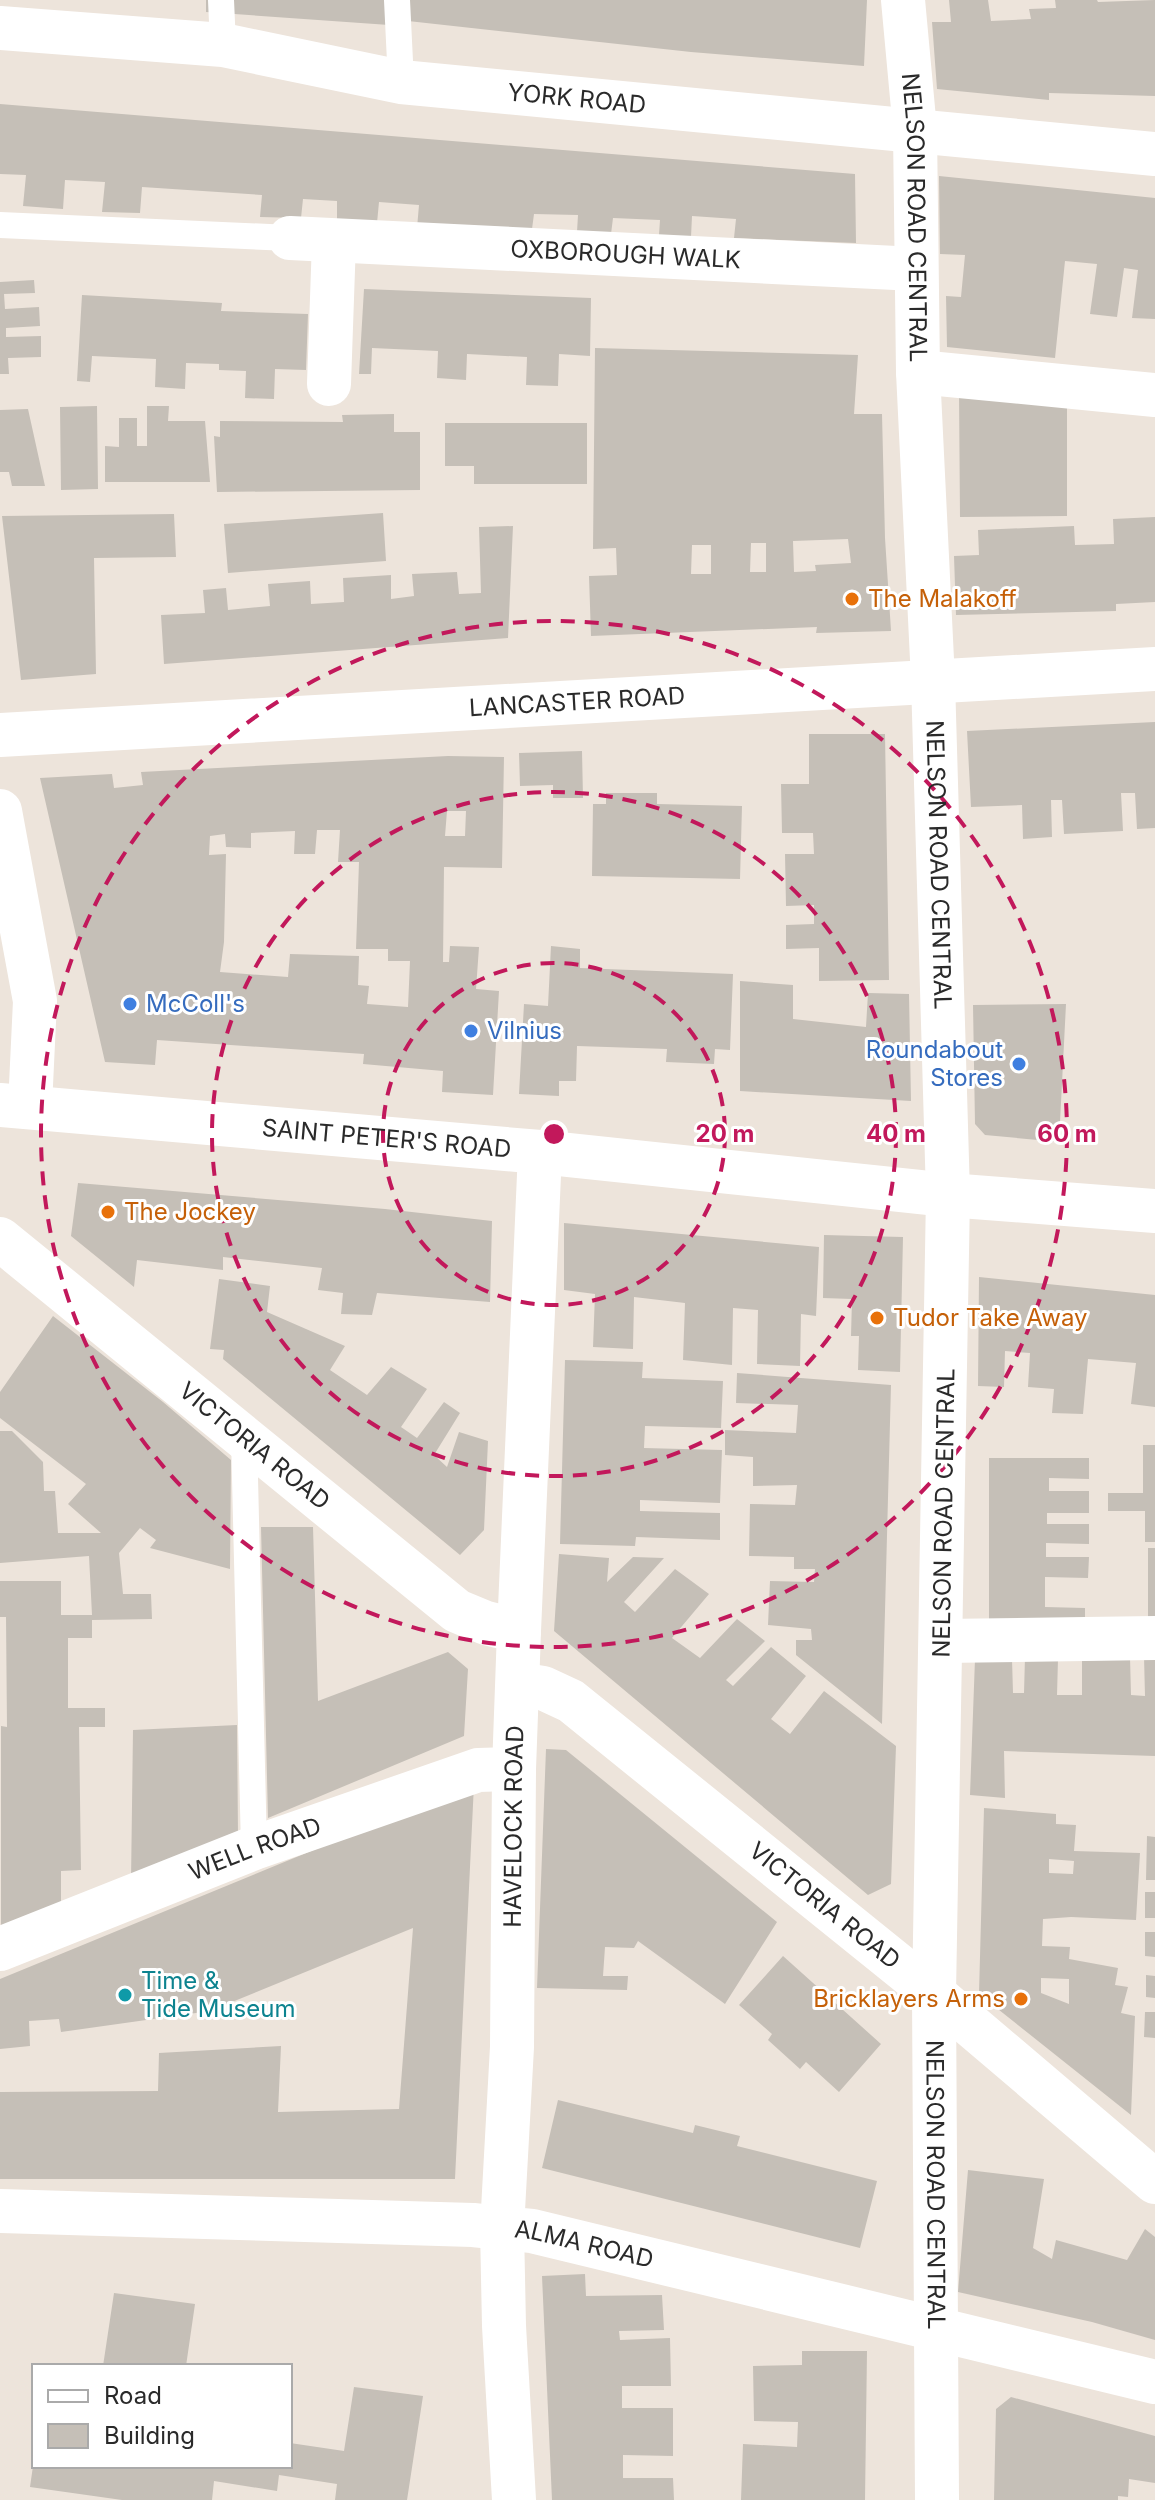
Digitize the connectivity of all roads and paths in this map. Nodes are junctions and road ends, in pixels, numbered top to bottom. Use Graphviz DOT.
graph roads {
  1 [pos="221,0"];
  2 [pos="397,0"];
  3 [pos="903,0"];
  4 [pos="0,28"];
  5 [pos="223,45"];
  6 [pos="401,82"];
  7 [pos="915,130"];
  8 [pos="1155,154"];
  9 [pos="0,225"];
  10 [pos="290,238"];
  11 [pos="334,241"];
  12 [pos="916,269"];
  13 [pos="918,372"];
  14 [pos="329,384"];
  15 [pos="1155,395"];
  16 [pos="1155,669"];
  17 [pos="933,680"];
  18 [pos="0,735"];
  19 [pos="0,811"];
  20 [pos="15,1105"];
  21 [pos="540,1152"];
  22 [pos="948,1195"];
  23 [pos="1155,1211"];
  24 [pos="0,1239"];
  25 [pos="244,1437"];
  26 [pos="519,1631"];
  27 [pos="1155,1638"];
  28 [pos="942,1641"];
  29 [pos="518,1684"];
  30 [pos="514,1769"];
  31 [pos="254,1848"];
  32 [pos="0,1949"];
  33 [pos="934,1994"];
  34 [pos="1155,2182"];
  35 [pos="0,2211"];
  36 [pos="502,2228"];
  37 [pos="936,2330"];
  38 [pos="1155,2382"];
  39 [pos="514,2500"];
  40 [pos="937,2500"];
  1 -- 5 [label="lane"];
  2 -- 6 [label="lane"];
  3 -- 7 [label="street, NELSON ROAD CENTRAL"];
  4 -- 5 [label="street, YORK ROAD"];
  5 -- 6 [label="street, YORK ROAD"];
  6 -- 7 [label="street, YORK ROAD"];
  7 -- 8 [label="street, YORK ROAD"];
  7 -- 12 [label="street, NELSON ROAD CENTRAL"];
  9 -- 10 [label="lane, OXBOROUGH WALK"];
  10 -- 11 [label="street, OXBOROUGH WALK"];
  11 -- 12 [label="street, OXBOROUGH WALK"];
  11 -- 14 [label="street"];
  12 -- 13 [label="street, NELSON ROAD CENTRAL"];
  13 -- 15 [label="street"];
  13 -- 17 [label="street, NELSON ROAD CENTRAL"];
  16 -- 17 [label="street, LANCASTER ROAD"];
  17 -- 18 [label="street, LANCASTER ROAD"];
  17 -- 22 [label="street, NELSON ROAD CENTRAL"];
  19 -- 20 [label="street"];
  20 -- 21 [label="street, SAINT PETER'S ROAD"];
  21 -- 22 [label="street, SAINT PETER'S ROAD"];
  21 -- 26 [label="street, HAVELOCK ROAD"];
  22 -- 23 [label="street, SAINT PETER'S ROAD"];
  22 -- 28 [label="street, NELSON ROAD CENTRAL"];
  24 -- 25 [label="street, VICTORIA ROAD"];
  25 -- 26 [label="street, VICTORIA ROAD"];
  25 -- 31 [label="lane"];
  26 -- 29 [label="street, HAVELOCK ROAD"];
  27 -- 28 [label="street"];
  28 -- 33 [label="street, NELSON ROAD CENTRAL"];
  29 -- 30 [label="street, HAVELOCK ROAD"];
  29 -- 33 [label="street, VICTORIA ROAD"];
  30 -- 31 [label="street, WELL ROAD"];
  30 -- 36 [label="street, HAVELOCK ROAD"];
  31 -- 32 [label="street, WELL ROAD"];
  33 -- 34 [label="street, VICTORIA ROAD"];
  33 -- 37 [label="street, NELSON ROAD CENTRAL"];
  35 -- 36 [label="street, ALMA ROAD"];
  36 -- 37 [label="street, ALMA ROAD"];
  36 -- 39 [label="street, HAVELOCK ROAD"];
  37 -- 38 [label="street, ALMA ROAD"];
  37 -- 40 [label="street, NELSON ROAD CENTRAL"];
}
